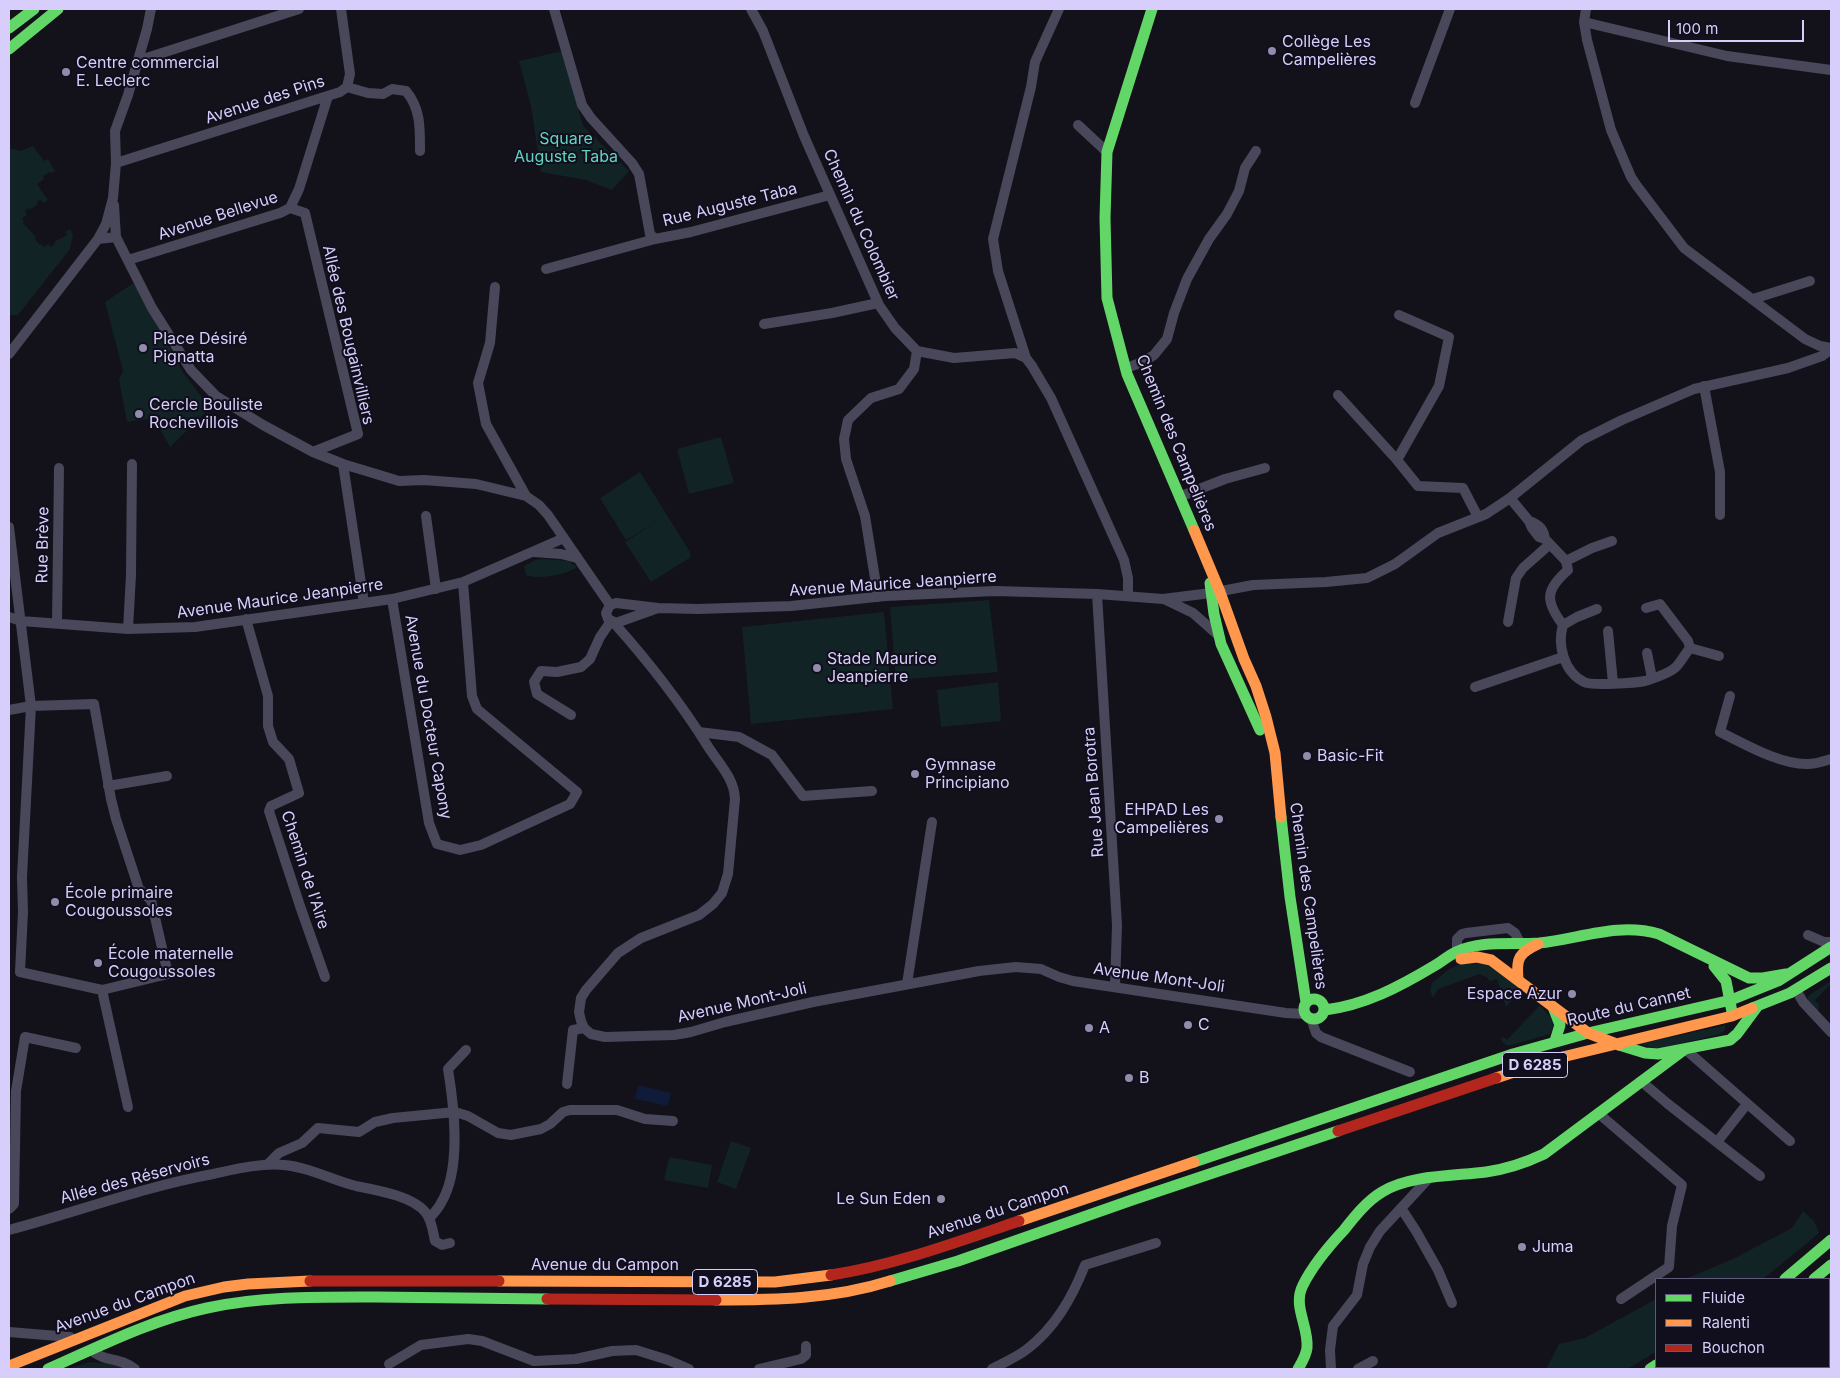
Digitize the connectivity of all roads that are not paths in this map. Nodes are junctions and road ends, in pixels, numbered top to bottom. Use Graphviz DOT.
graph roads {
  1 [pos="34,9"];
  2 [pos="58,9"];
  3 [pos="152,9"];
  4 [pos="294,9"];
  5 [pos="342,9"];
  6 [pos="554,9"];
  7 [pos="751,9"];
  8 [pos="1059,9"];
  9 [pos="1152,9"];
  10 [pos="1450,9"];
  11 [pos="1586,9"];
  12 [pos="1584,22"];
  13 [pos="9,28"];
  14 [pos="9,49"];
  15 [pos="137,60"];
  16 [pos="1831,70"];
  17 [pos="347,86"];
  18 [pos="328,96"];
  19 [pos="1415,103"];
  20 [pos="1078,125"];
  21 [pos="420,151"];
  22 [pos="1256,151"];
  23 [pos="1108,152"];
  24 [pos="116,163"];
  25 [pos="830,195"];
  26 [pos="113,198"];
  27 [pos="290,208"];
  28 [pos="116,237"];
  29 [pos="98,239"];
  30 [pos="655,240"];
  31 [pos="128,260"];
  32 [pos="546,269"];
  33 [pos="1810,281"];
  34 [pos="494,287"];
  35 [pos="1753,299"];
  36 [pos="878,303"];
  37 [pos="1398,316"];
  38 [pos="764,324"];
  39 [pos="1805,339"];
  40 [pos="1831,349"];
  41 [pos="917,351"];
  42 [pos="9,354"];
  43 [pos="1827,356"];
  44 [pos="1026,358"];
  45 [pos="1810,361"];
  46 [pos="1126,368"];
  47 [pos="1704,386"];
  48 [pos="1338,395"];
  49 [pos="313,452"];
  50 [pos="1397,460"];
  51 [pos="132,464"];
  52 [pos="343,464"];
  53 [pos="59,468"];
  54 [pos="1265,468"];
  55 [pos="526,496"];
  56 [pos="1179,497"];
  57 [pos="1510,498"];
  58 [pos="1720,515"];
  59 [pos="426,516"];
  60 [pos="1478,517"];
  61 [pos="9,527"];
  62 [pos="564,538"];
  63 [pos="1612,541"];
  64 [pos="1547,542"];
  65 [pos="534,552"];
  66 [pos="577,558"];
  67 [pos="1566,562"];
  68 [pos="463,582"];
  69 [pos="436,589"];
  70 [pos="1215,593"];
  71 [pos="1097,594"];
  72 [pos="1128,596"];
  73 [pos="878,597"];
  74 [pos="392,599"];
  75 [pos="1163,599"];
  76 [pos="364,603"];
  77 [pos="622,604"];
  78 [pos="610,605"];
  79 [pos="658,608"];
  80 [pos="1597,608"];
  81 [pos="1646,608"];
  82 [pos="9,617"];
  83 [pos="246,619"];
  84 [pos="22,621"];
  85 [pos="616,621"];
  86 [pos="1508,622"];
  87 [pos="57,624"];
  88 [pos="1563,625"];
  89 [pos="128,629"];
  90 [pos="1608,631"];
  91 [pos="1219,636"];
  92 [pos="1690,648"];
  93 [pos="1647,653"];
  94 [pos="1719,656"];
  95 [pos="1564,657"];
  96 [pos="1652,678"];
  97 [pos="1613,683"];
  98 [pos="1475,687"];
  99 [pos="1730,696"];
  100 [pos="31,706"];
  101 [pos="9,710"];
  102 [pos="571,715"];
  103 [pos="699,732"];
  104 [pos="1831,759"];
  105 [pos="167,776"];
  106 [pos="108,786"];
  107 [pos="872,791"];
  108 [pos="1278,794"];
  109 [pos="932,822"];
  110 [pos="1808,934"];
  111 [pos="1818,940"];
  112 [pos="1544,942"];
  113 [pos="1831,942"];
  114 [pos="1520,943"];
  115 [pos="1831,947"];
  116 [pos="1457,952"];
  117 [pos="1817,957"];
  118 [pos="1707,960"];
  119 [pos="1435,965"];
  120 [pos="1831,968"];
  121 [pos="1793,972"];
  122 [pos="325,977"];
  123 [pos="1518,980"];
  124 [pos="907,984"];
  125 [pos="1115,987"];
  126 [pos="102,990"];
  127 [pos="1796,990"];
  128 [pos="1731,1000"];
  129 [pos="1553,1007"];
  130 [pos="1757,1007"];
  131 [pos="1325,1010"];
  132 [pos="1307,1011"];
  133 [pos="1732,1016"];
  134 [pos="584,1028"];
  135 [pos="1831,1032"];
  136 [pos="1588,1033"];
  137 [pos="1555,1041"];
  138 [pos="1717,1042"];
  139 [pos="1616,1044"];
  140 [pos="76,1048"];
  141 [pos="1685,1049"];
  142 [pos="466,1050"];
  143 [pos="1639,1051"];
  144 [pos="1410,1072"];
  145 [pos="1641,1081"];
  146 [pos="1426,1083"];
  147 [pos="566,1084"];
  148 [pos="1456,1092"];
  149 [pos="1747,1104"];
  150 [pos="128,1106"];
  151 [pos="455,1112"];
  152 [pos="1598,1113"];
  153 [pos="673,1121"];
  154 [pos="1790,1141"];
  155 [pos="1717,1142"];
  156 [pos="268,1164"];
  157 [pos="1760,1176"];
  158 [pos="1428,1179"];
  159 [pos="1401,1208"];
  160 [pos="9,1209"];
  161 [pos="429,1218"];
  162 [pos="9,1230"];
  163 [pos="1831,1240"];
  164 [pos="1156,1243"];
  165 [pos="450,1244"];
  166 [pos="1831,1265"];
  167 [pos="1786,1278"];
  168 [pos="1815,1278"];
  169 [pos="1621,1299"];
  170 [pos="1452,1303"];
  171 [pos="9,1332"];
  172 [pos="35,1335"];
  173 [pos="76,1338"];
  174 [pos="806,1346"];
  175 [pos="45,1351"];
  176 [pos="92,1351"];
  177 [pos="1373,1361"];
  178 [pos="389,1364"];
  179 [pos="536,1365"];
  180 [pos="9,1366"];
  181 [pos="48,1369"];
  182 [pos="135,1369"];
  183 [pos="689,1369"];
  184 [pos="759,1369"];
  185 [pos="992,1369"];
  186 [pos="1298,1369"];
  187 [pos="1331,1369"];
  188 [pos="1358,1369"];
  1 -- 13 [label="main road"];
  2 -- 14 [label="main road"];
  3 -- 15 [label="street"];
  4 -- 15 [label="street"];
  5 -- 17 [label="street, Avenue des Pins"];
  6 -- 30 [label="street, Rue Auguste Taba"];
  7 -- 25 [label="street, Chemin du Colombier"];
  8 -- 44 [label="street"];
  9 -- 23 [label="main road, Chemin des Campelières"];
  10 -- 19 [label="street"];
  11 -- 12 [label="street"];
  12 -- 16 [label="street"];
  12 -- 35 [label="street"];
  15 -- 24 [label="street"];
  17 -- 18 [label="street, Avenue des Pins"];
  17 -- 21 [label="street"];
  18 -- 24 [label="street, Avenue des Pins"];
  18 -- 27 [label="street, Avenue Bellevue"];
  20 -- 23 [label="street"];
  22 -- 46 [label="street"];
  23 -- 46 [label="main road, Chemin des Campelières"];
  24 -- 26 [label="street"];
  25 -- 30 [label="street, Rue Auguste Taba"];
  25 -- 36 [label="street, Chemin du Colombier"];
  26 -- 28 [label="street"];
  26 -- 29 [label="street"];
  27 -- 31 [label="street, Avenue Bellevue"];
  27 -- 49 [label="street, Allée des Bougainvilliers"];
  28 -- 29 [label="street"];
  28 -- 31 [label="street"];
  29 -- 42 [label="street"];
  30 -- 32 [label="street"];
  31 -- 49 [label="street"];
  33 -- 35 [label="street"];
  34 -- 55 [label="street"];
  35 -- 39 [label="street"];
  36 -- 38 [label="street"];
  36 -- 41 [label="street, Chemin du Colombier"];
  37 -- 50 [label="street"];
  39 -- 40 [label="street"];
  39 -- 45 [label="street"];
  40 -- 43 [label="street, Avenue Maurice Jeanpierre"];
  41 -- 44 [label="street"];
  41 -- 73 [label="street"];
  43 -- 45 [label="street, Avenue Maurice Jeanpierre"];
  44 -- 72 [label="street"];
  45 -- 47 [label="street, Avenue Maurice Jeanpierre"];
  46 -- 56 [label="main road, Chemin des Campelières"];
  47 -- 57 [label="street, Avenue Maurice Jeanpierre"];
  47 -- 58 [label="street"];
  48 -- 50 [label="street"];
  49 -- 52 [label="street"];
  50 -- 60 [label="street"];
  51 -- 89 [label="street"];
  52 -- 55 [label="street"];
  52 -- 76 [label="street"];
  53 -- 87 [label="street, Rue Brève"];
  54 -- 56 [label="street"];
  55 -- 62 [label="street"];
  56 -- 70 [label="main road, Chemin des Campelières"];
  57 -- 60 [label="street, Avenue Maurice Jeanpierre"];
  57 -- 64 [label="street"];
  59 -- 69 [label="street"];
  60 -- 70 [label="street, Avenue Maurice Jeanpierre"];
  61 -- 84 [label="street"];
  62 -- 65 [label="street, Avenue Maurice Jeanpierre"];
  62 -- 66 [label="street"];
  63 -- 67 [label="street"];
  64 -- 67 [label="street"];
  64 -- 86 [label="street"];
  65 -- 66 [label="street, Avenue Maurice Jeanpierre"];
  65 -- 68 [label="street, Avenue Maurice Jeanpierre"];
  66 -- 78 [label="street"];
  67 -- 88 [label="street"];
  68 -- 69 [label="street, Avenue Maurice Jeanpierre"];
  68 -- 74 [label="street, Avenue du Docteur Capony"];
  69 -- 74 [label="street, Avenue Maurice Jeanpierre"];
  70 -- 75 [label="street, Avenue Maurice Jeanpierre"];
  70 -- 91 [label="main road, Chemin des Campelières"];
  70 -- 108 [label="main road, Chemin des Campelières"];
  71 -- 72 [label="street, Avenue Maurice Jeanpierre"];
  71 -- 73 [label="street, Avenue Maurice Jeanpierre"];
  71 -- 125 [label="street, Rue Jean Borotra"];
  72 -- 75 [label="street, Avenue Maurice Jeanpierre"];
  73 -- 79 [label="street, Avenue Maurice Jeanpierre"];
  74 -- 76 [label="street, Avenue Maurice Jeanpierre"];
  75 -- 91 [label="street"];
  76 -- 83 [label="street, Avenue Maurice Jeanpierre"];
  77 -- 78 [label="street"];
  77 -- 79 [label="street, Avenue Maurice Jeanpierre"];
  77 -- 85 [label="street"];
  78 -- 85 [label="street"];
  79 -- 85 [label="street, Avenue Maurice Jeanpierre"];
  80 -- 88 [label="street"];
  81 -- 92 [label="street"];
  82 -- 84 [label="street, Avenue Maurice Jeanpierre"];
  83 -- 89 [label="street, Avenue Maurice Jeanpierre"];
  83 -- 122 [label="street, Chemin de l'Aire"];
  84 -- 87 [label="street, Avenue Maurice Jeanpierre"];
  84 -- 100 [label="street"];
  85 -- 102 [label="street"];
  85 -- 103 [label="street"];
  87 -- 89 [label="street, Avenue Maurice Jeanpierre"];
  88 -- 95 [label="street"];
  90 -- 97 [label="street"];
  91 -- 108 [label="main road, Chemin des Campelières"];
  92 -- 94 [label="street"];
  92 -- 96 [label="street"];
  93 -- 96 [label="street"];
  95 -- 97 [label="street"];
  95 -- 98 [label="street"];
  96 -- 97 [label="street"];
  99 -- 104 [label="street"];
  100 -- 101 [label="street"];
  100 -- 106 [label="street"];
  100 -- 126 [label="street"];
  103 -- 107 [label="street"];
  103 -- 134 [label="street"];
  105 -- 106 [label="street"];
  106 -- 126 [label="street"];
  108 -- 132 [label="main road, Chemin des Campelières"];
  109 -- 124 [label="street"];
  110 -- 111 [label="street"];
  111 -- 113 [label="street"];
  111 -- 117 [label="street"];
  112 -- 114 [label="main road, Chemin des Campelières"];
  112 -- 118 [label="main road, Chemin des Campelières"];
  112 -- 123 [label="main road"];
  114 -- 116 [label="main road, Chemin des Campelières"];
  114 -- 116 [label="street"];
  115 -- 117 [label="main road, Route du Cannet / D 6285"];
  116 -- 119 [label="main road, Chemin des Campelières"];
  117 -- 121 [label="main road, Route du Cannet / D 6285"];
  118 -- 121 [label="main road"];
  118 -- 128 [label="main road"];
  119 -- 123 [label="main road, Chemin des Campelières"];
  119 -- 131 [label="main road, Chemin des Campelières"];
  120 -- 127 [label="main road, Route du Cannet / D 6285"];
  121 -- 128 [label="main road, Route du Cannet / D 6285"];
  123 -- 129 [label="main road, Chemin des Campelières"];
  124 -- 125 [label="street, Avenue Mont-Joli"];
  124 -- 134 [label="street, Avenue Mont-Joli"];
  125 -- 132 [label="street, Avenue Mont-Joli"];
  126 -- 150 [label="street"];
  127 -- 130 [label="main road, Route du Cannet / D 6285"];
  127 -- 135 [label="street"];
  128 -- 133 [label="main road"];
  128 -- 136 [label="main road, Route du Cannet / D 6285"];
  129 -- 136 [label="main road, Chemin des Campelières"];
  129 -- 137 [label="main road"];
  130 -- 133 [label="main road, Route du Cannet / D 6285"];
  130 -- 138 [label="main road, Chemin des Campelières"];
  131 -- 132 [label="main road"];
  131 -- 132 [label="main road"];
  132 -- 144 [label="street"];
  133 -- 138 [label="main road"];
  133 -- 139 [label="main road, Route du Cannet / D 6285"];
  134 -- 147 [label="street"];
  136 -- 137 [label="main road, Route du Cannet / D 6285"];
  136 -- 139 [label="main road, Chemin des Campelières"];
  137 -- 146 [label="main road, Route du Cannet / D 6285"];
  138 -- 141 [label="main road, Chemin des Campelières"];
  139 -- 143 [label="main road, Chemin des Campelières"];
  139 -- 148 [label="main road, Route du Cannet / D 6285"];
  140 -- 160 [label="street"];
  141 -- 143 [label="main road, Chemin des Campelières"];
  141 -- 145 [label="main road"];
  141 -- 149 [label="street"];
  142 -- 151 [label="street"];
  143 -- 145 [label="main road"];
  145 -- 152 [label="main road"];
  145 -- 155 [label="street"];
  146 -- 173 [label="main road, Avenue du Campon / D 6285"];
  148 -- 176 [label="main road, Avenue du Campon / D 6285"];
  149 -- 154 [label="street"];
  149 -- 155 [label="street"];
  151 -- 153 [label="street"];
  151 -- 156 [label="street"];
  151 -- 161 [label="street"];
  152 -- 158 [label="main road"];
  152 -- 169 [label="street"];
  155 -- 157 [label="street"];
  156 -- 161 [label="street, Allée des Réservoirs"];
  156 -- 162 [label="street, Allée des Réservoirs"];
  158 -- 159 [label="street"];
  158 -- 186 [label="main road"];
  159 -- 170 [label="street"];
  159 -- 187 [label="street"];
  161 -- 165 [label="street"];
  163 -- 167 [label="main road"];
  164 -- 185 [label="street"];
  166 -- 168 [label="main road"];
  171 -- 172 [label="street"];
  172 -- 173 [label="street"];
  172 -- 175 [label="street"];
  173 -- 175 [label="main road, Avenue du Campon / D 6285"];
  174 -- 184 [label="street"];
  175 -- 180 [label="main road, Avenue du Campon / D 6285"];
  176 -- 181 [label="main road, Avenue du Campon / D 6285"];
  176 -- 182 [label="street"];
  177 -- 188 [label="street"];
  178 -- 179 [label="street"];
  179 -- 183 [label="street"];
}
